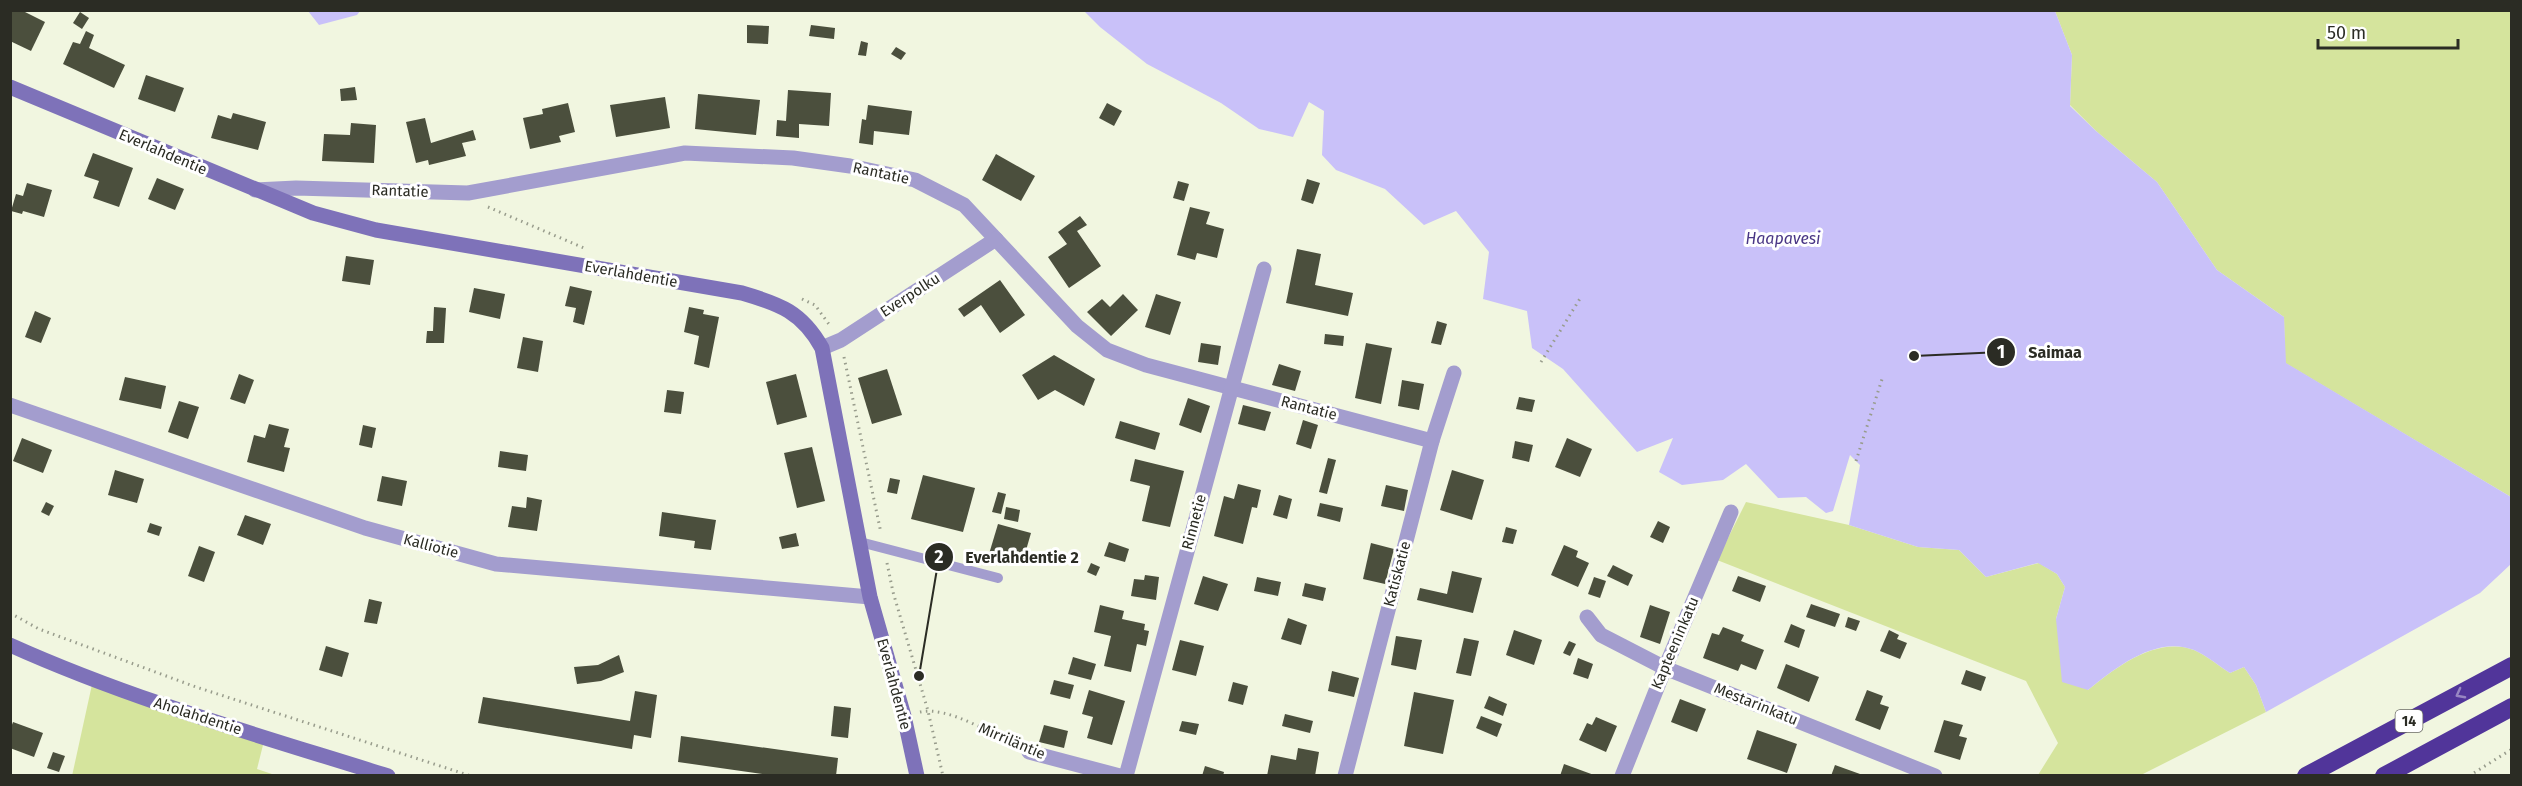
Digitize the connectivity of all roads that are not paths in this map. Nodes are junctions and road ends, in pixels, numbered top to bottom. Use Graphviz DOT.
graph roads {
  1 [pos="10,87"];
  2 [pos="255,190"];
  3 [pos="996,240"];
  4 [pos="1264,269"];
  5 [pos="822,348"];
  6 [pos="1454,373"];
  7 [pos="1230,387"];
  8 [pos="10,405"];
  9 [pos="1432,441"];
  10 [pos="1731,512"];
  11 [pos="860,542"];
  12 [pos="998,578"];
  13 [pos="870,597"];
  14 [pos="1587,616"];
  15 [pos="10,645"];
  16 [pos="2511,666"];
  17 [pos="1665,668"];
  18 [pos="2511,707"];
  19 [pos="1029,752"];
  20 [pos="388,776"];
  21 [pos="917,776"];
  22 [pos="1120,776"];
  23 [pos="1126,776"];
  24 [pos="1345,776"];
  25 [pos="1622,776"];
  26 [pos="1935,776"];
  27 [pos="2306,776"];
  28 [pos="2385,776"];
  1 -- 2 [label="street, Everlahdentie"];
  2 -- 3 [label="street, Rantatie"];
  2 -- 5 [label="street, Everlahdentie"];
  3 -- 5 [label="street, Everpolku"];
  3 -- 7 [label="street, Rantatie"];
  4 -- 7 [label="street, Rinnetie"];
  5 -- 11 [label="street, Everlahdentie"];
  6 -- 9 [label="street, Katiskatie"];
  7 -- 9 [label="street, Rantatie"];
  7 -- 23 [label="street, Rinnetie"];
  8 -- 13 [label="street, Kalliotie"];
  9 -- 24 [label="street, Katiskatie"];
  10 -- 17 [label="street, Kapteeninkatu"];
  11 -- 12 [label="lane"];
  11 -- 13 [label="street, Everlahdentie"];
  13 -- 21 [label="street, Everlahdentie"];
  14 -- 17 [label="street, Mestarinkatu"];
  15 -- 20 [label="street, Aholahdentie"];
  16 -- 27 [label="highway, 14, one-way"];
  17 -- 25 [label="street, Kapteeninkatu"];
  17 -- 26 [label="street, Mestarinkatu"];
  18 -- 28 [label="highway, 14"];
  19 -- 22 [label="street, Mirriläntie"];
}
